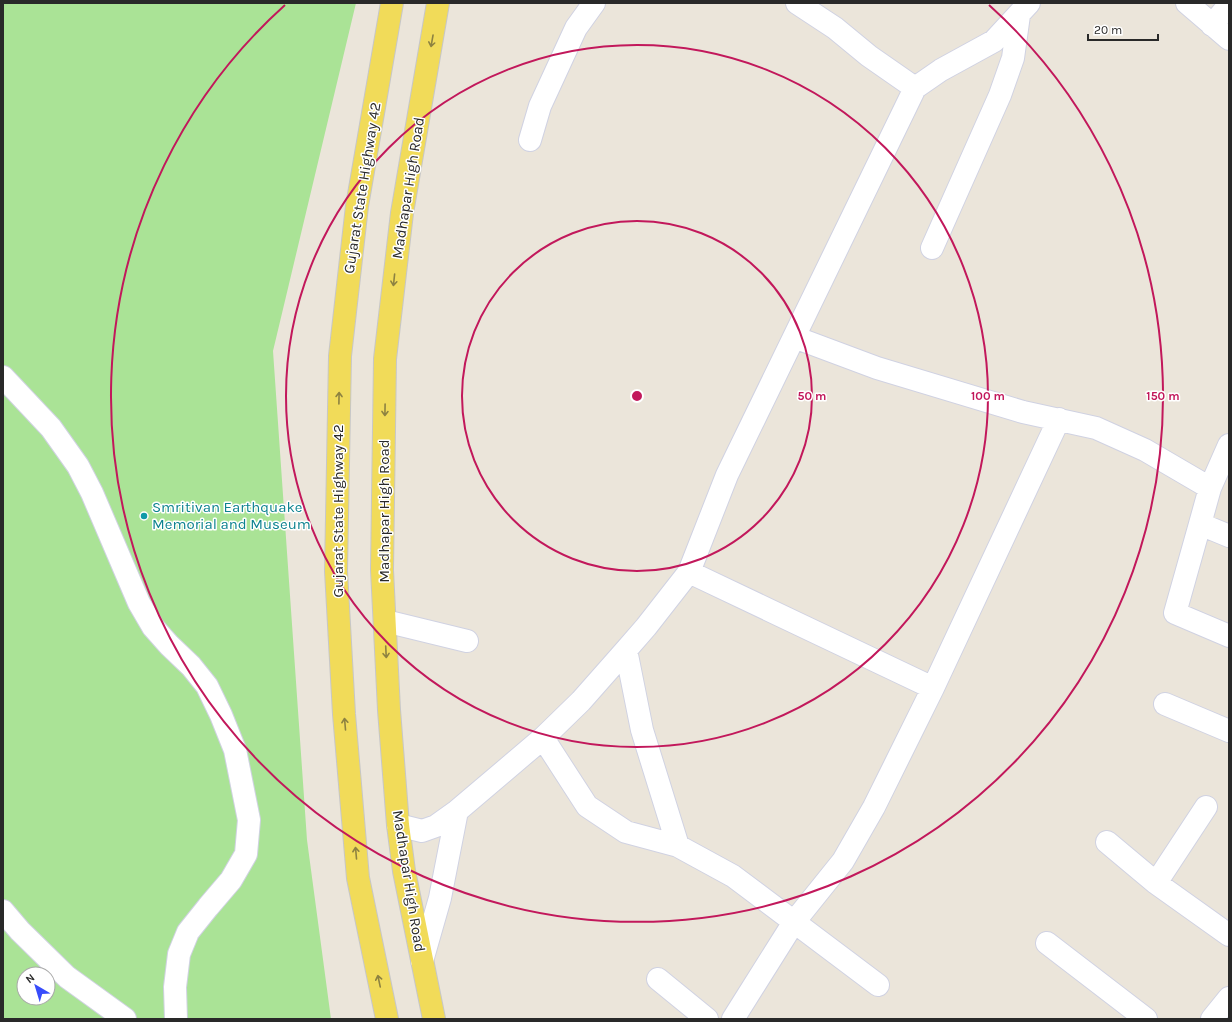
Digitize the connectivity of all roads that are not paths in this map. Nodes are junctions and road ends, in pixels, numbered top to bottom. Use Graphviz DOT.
graph roads {
  1 [pos="392,3"];
  2 [pos="438,3"];
  3 [pos="594,3"];
  4 [pos="797,3"];
  5 [pos="1187,3"];
  6 [pos="1229,5"];
  7 [pos="1024,9"];
  8 [pos="1212,25"];
  9 [pos="1229,39"];
  10 [pos="915,88"];
  11 [pos="530,140"];
  12 [pos="932,248"];
  13 [pos="794,336"];
  14 [pos="3,377"];
  15 [pos="1059,419"];
  16 [pos="1229,444"];
  17 [pos="1210,488"];
  18 [pos="1200,524"];
  19 [pos="1229,536"];
  20 [pos="689,572"];
  21 [pos="385,621"];
  22 [pos="1229,636"];
  23 [pos="467,641"];
  24 [pos="626,650"];
  25 [pos="933,688"];
  26 [pos="1165,704"];
  27 [pos="1229,731"];
  28 [pos="543,738"];
  29 [pos="1206,807"];
  30 [pos="458,812"];
  31 [pos="398,825"];
  32 [pos="1108,842"];
  33 [pos="678,846"];
  34 [pos="1156,883"];
  35 [pos="3,911"];
  36 [pos="794,922"];
  37 [pos="1229,935"];
  38 [pos="1047,942"];
  39 [pos="422,961"];
  40 [pos="658,979"];
  41 [pos="878,985"];
  42 [pos="1229,998"];
  43 [pos="126,1019"];
  44 [pos="176,1019"];
  45 [pos="387,1019"];
  46 [pos="434,1019"];
  47 [pos="707,1019"];
  48 [pos="733,1019"];
  49 [pos="1146,1019"];
  50 [pos="1212,1019"];
  45 -- 1 [label="main road, Gujarat State Highway 42, one-way"];
  2 -- 21 [label="main road, Madhapar High Road, one-way"];
  3 -- 11 [label="street"];
  4 -- 10 [label="street"];
  5 -- 8 [label="street"];
  6 -- 8 [label="street"];
  7 -- 10 [label="street"];
  7 -- 12 [label="street"];
  8 -- 9 [label="street"];
  10 -- 13 [label="street"];
  13 -- 15 [label="street"];
  13 -- 20 [label="street"];
  14 -- 44 [label="street"];
  15 -- 17 [label="street"];
  15 -- 25 [label="street"];
  16 -- 17 [label="street"];
  17 -- 18 [label="street"];
  18 -- 19 [label="street"];
  18 -- 22 [label="street"];
  20 -- 24 [label="street"];
  20 -- 25 [label="street"];
  21 -- 23 [label="street"];
  21 -- 31 [label="main road, Madhapar High Road, one-way"];
  24 -- 28 [label="street"];
  24 -- 33 [label="street"];
  25 -- 36 [label="street"];
  26 -- 27 [label="street"];
  28 -- 30 [label="street"];
  28 -- 33 [label="street"];
  29 -- 34 [label="street"];
  30 -- 31 [label="street"];
  30 -- 39 [label="street"];
  31 -- 39 [label="main road, Madhapar High Road"];
  32 -- 34 [label="street"];
  33 -- 36 [label="street"];
  34 -- 37 [label="street"];
  35 -- 43 [label="street"];
  36 -- 41 [label="street"];
  36 -- 48 [label="street"];
  38 -- 49 [label="street"];
  39 -- 46 [label="main road, Madhapar High Road"];
  40 -- 47 [label="street"];
  42 -- 50 [label="street"];
}
